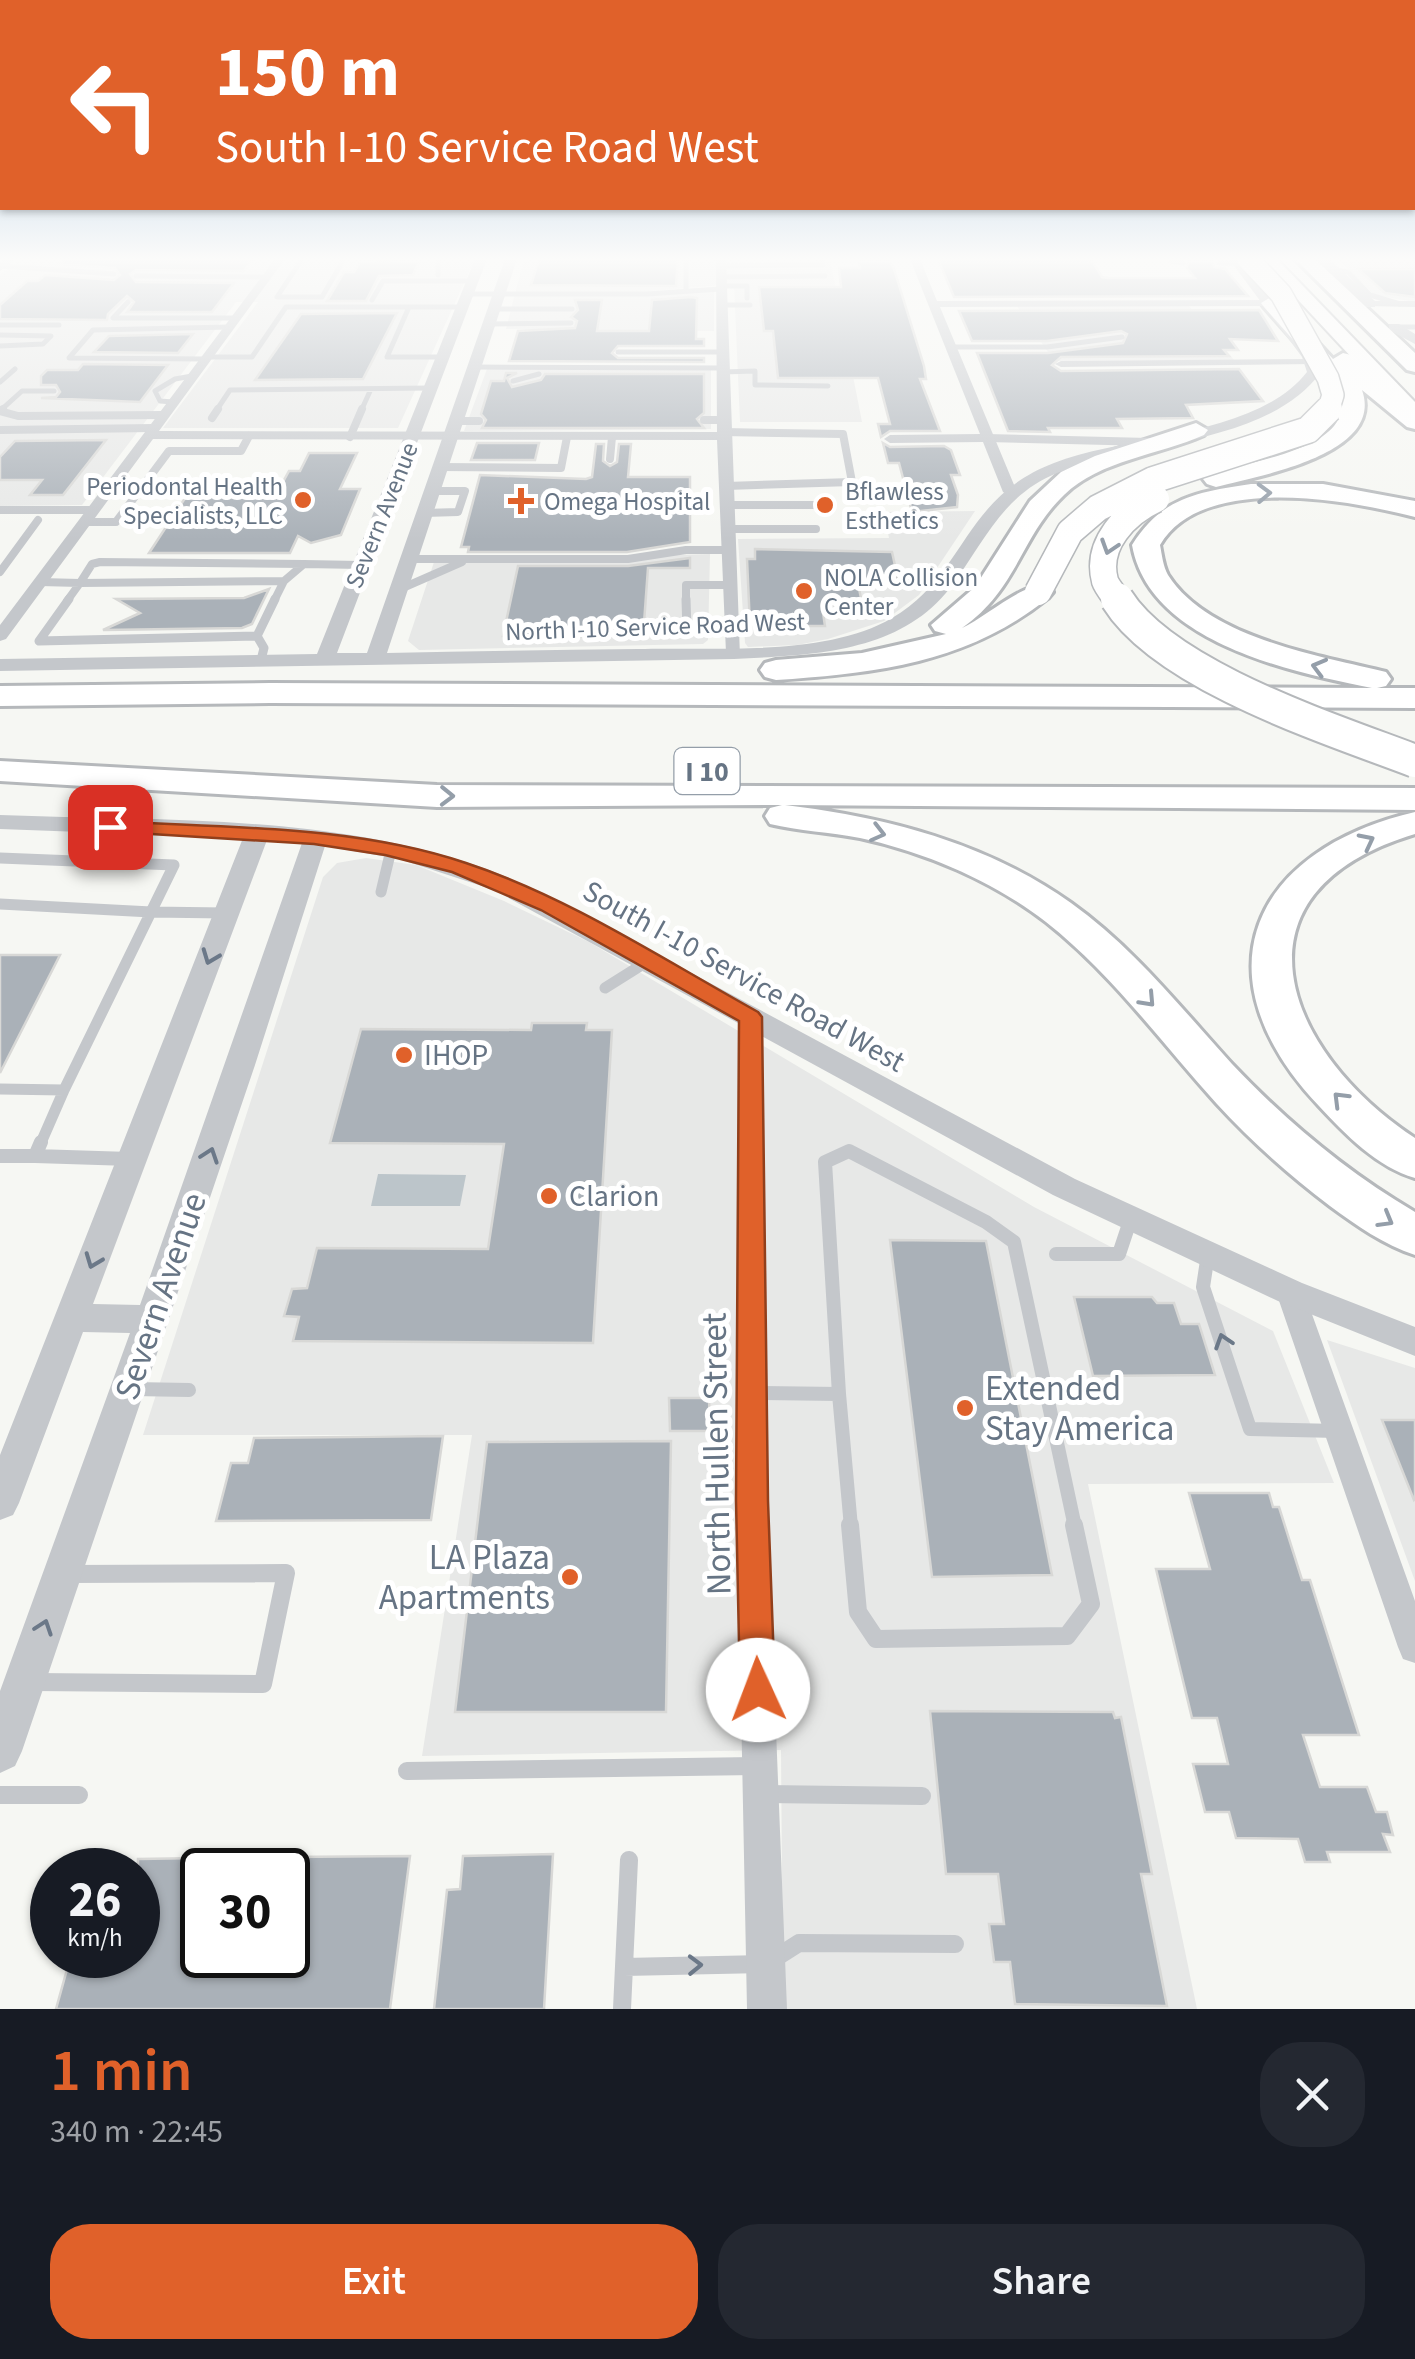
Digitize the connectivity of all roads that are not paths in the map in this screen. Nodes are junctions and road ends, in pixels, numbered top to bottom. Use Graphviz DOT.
graph roads {
  1 [pos="721,352"];
  2 [pos="74,353"];
  3 [pos="210,353"];
  4 [pos="255,353"];
  5 [pos="388,353"];
  6 [pos="445,353"];
  7 [pos="479,353"];
  8 [pos="951,353"];
  9 [pos="1306,353"];
  10 [pos="1311,353"];
  11 [pos="1320,353"];
  12 [pos="1333,353"];
  13 [pos="1355,353"];
  14 [pos="1382,353"];
  15 [pos="443,357"];
  16 [pos="206,358"];
  17 [pos="1311,362"];
  18 [pos="1061,364"];
  19 [pos="474,368"];
  20 [pos="565,368"];
  21 [pos="15,369"];
  22 [pos="722,370"];
  23 [pos="192,376"];
  24 [pos="513,380"];
  25 [pos="0,382"];
  26 [pos="1415,384"];
  27 [pos="828,386"];
  28 [pos="431,388"];
  29 [pos="371,389"];
  30 [pos="58,394"];
  31 [pos="0,400"];
  32 [pos="10,400"];
  33 [pos="173,402"];
  34 [pos="50,407"];
  35 [pos="0,411"];
  36 [pos="1415,414"];
  37 [pos="163,415"];
  38 [pos="42,416"];
  39 [pos="212,418"];
  40 [pos="456,420"];
  41 [pos="479,420"];
  42 [pos="704,420"];
  43 [pos="1415,422"];
  44 [pos="723,429"];
  45 [pos="0,430"];
  46 [pos="1196,430"];
  47 [pos="151,432"];
  48 [pos="248,436"];
  49 [pos="350,437"];
  50 [pos="566,437"];
  51 [pos="612,437"];
  52 [pos="411,438"];
  53 [pos="450,438"];
  54 [pos="987,438"];
  55 [pos="890,439"];
  56 [pos="1148,442"];
  57 [pos="610,459"];
  58 [pos="440,467"];
  59 [pos="726,486"];
  60 [pos="432,491"];
  61 [pos="1010,492"];
  62 [pos="726,505"];
  63 [pos="813,505"];
  64 [pos="1415,509"];
  65 [pos="0,510"];
  66 [pos="93,510"];
  67 [pos="424,513"];
  68 [pos="38,520"];
  69 [pos="84,522"];
  70 [pos="728,529"];
  71 [pos="816,529"];
  72 [pos="729,550"];
  73 [pos="409,559"];
  74 [pos="466,560"];
  75 [pos="304,564"];
  76 [pos="361,566"];
  77 [pos="0,572"];
  78 [pos="284,581"];
  79 [pos="40,582"];
  80 [pos="80,583"];
  81 [pos="730,585"];
  82 [pos="375,600"];
  83 [pos="3,628"];
  84 [pos="686,632"];
  85 [pos="257,636"];
  86 [pos="734,653"];
  87 [pos="324,658"];
  88 [pos="375,658"];
  89 [pos="261,660"];
  90 [pos="844,664"];
  91 [pos="0,665"];
  92 [pos="1415,685"];
  93 [pos="0,692"];
  94 [pos="1415,698"];
  95 [pos="0,717"];
  96 [pos="1415,720"];
  97 [pos="1415,761"];
  98 [pos="0,769"];
  99 [pos="1415,775"];
  100 [pos="538,796"];
  101 [pos="1415,799"];
  102 [pos="0,822"];
  103 [pos="1415,823"];
  104 [pos="257,834"];
  105 [pos="314,838"];
  106 [pos="392,850"];
  107 [pos="0,858"];
  108 [pos="381,892"];
  109 [pos="0,904"];
  110 [pos="151,912"];
  111 [pos="227,912"];
  112 [pos="648,961"];
  113 [pos="606,988"];
  114 [pos="750,1017"];
  115 [pos="0,1089"];
  116 [pos="64,1090"];
  117 [pos="0,1156"];
  118 [pos="34,1156"];
  119 [pos="132,1159"];
  120 [pos="1415,1161"];
  121 [pos="1131,1218"];
  122 [pos="1415,1236"];
  123 [pos="1056,1254"];
  124 [pos="1208,1254"];
  125 [pos="1290,1292"];
  126 [pos="71,1318"];
  127 [pos="152,1319"];
  128 [pos="1415,1342"];
  129 [pos="128,1390"];
  130 [pos="189,1390"];
  131 [pos="752,1393"];
  132 [pos="839,1394"];
  133 [pos="1339,1430"];
  134 [pos="0,1504"];
  135 [pos="62,1574"];
  136 [pos="1415,1647"];
  137 [pos="25,1682"];
  138 [pos="0,1752"];
  139 [pos="407,1771"];
  140 [pos="760,1780"];
  141 [pos="0,1795"];
  142 [pos="79,1795"];
  143 [pos="922,1796"];
  144 [pos="629,1860"];
  145 [pos="955,1944"];
  146 [pos="766,1964"];
  147 [pos="624,1967"];
  148 [pos="622,2009"];
  149 [pos="767,2009"];
  1 -- 22 [label="street"];
  2 -- 16 [label="lane"];
  3 -- 16 [label="street"];
  4 -- 16 [label="lane"];
  5 -- 15 [label="lane"];
  6 -- 15 [label="street, Severn Avenue"];
  7 -- 19 [label="street, Severn Avenue"];
  8 -- 54 [label="street"];
  9 -- 17 [label="street"];
  10 -- 90 [label="highway, bridge"];
  11 -- 97 [label="highway, one-way, bridge"];
  12 -- 43 [label="highway, bridge"];
  13 -- 36 [label="highway"];
  14 -- 26 [label="highway"];
  15 -- 28 [label="street, Severn Avenue"];
  16 -- 23 [label="street"];
  17 -- 18 [label="street"];
  17 -- 46 [label="street, North I-10 Service Road West"];
  19 -- 20 [label="lane"];
  19 -- 40 [label="street, Severn Avenue"];
  20 -- 22 [label="lane"];
  20 -- 24 [label="lane"];
  21 -- 25 [label="lane"];
  22 -- 27 [label="lane"];
  22 -- 44 [label="street"];
  23 -- 33 [label="street"];
  23 -- 33 [label="lane"];
  28 -- 29 [label="lane"];
  28 -- 52 [label="street, Severn Avenue"];
  29 -- 39 [label="lane"];
  29 -- 49 [label="lane"];
  30 -- 32 [label="lane"];
  31 -- 32 [label="lane"];
  32 -- 35 [label="lane"];
  33 -- 37 [label="street"];
  34 -- 38 [label="lane"];
  35 -- 38 [label="lane"];
  37 -- 38 [label="lane"];
  37 -- 47 [label="street"];
  40 -- 41 [label="lane"];
  40 -- 53 [label="street, Severn Avenue"];
  42 -- 44 [label="lane"];
  44 -- 51 [label="street"];
  44 -- 59 [label="street"];
  44 -- 59 [label="lane"];
  45 -- 47 [label="lane"];
  46 -- 56 [label="street, North I-10 Service Road West"];
  46 -- 90 [label="highway"];
  47 -- 48 [label="street"];
  47 -- 66 [label="street"];
  48 -- 49 [label="street"];
  48 -- 69 [label="lane"];
  49 -- 52 [label="street"];
  50 -- 51 [label="street"];
  50 -- 53 [label="street"];
  50 -- 58 [label="lane"];
  51 -- 57 [label="lane"];
  52 -- 53 [label="street"];
  52 -- 76 [label="street, Severn Avenue"];
  53 -- 58 [label="street, Severn Avenue"];
  54 -- 55 [label="street"];
  54 -- 56 [label="lane"];
  54 -- 61 [label="street"];
  56 -- 61 [label="street, North I-10 Service Road West"];
  58 -- 60 [label="street, Severn Avenue"];
  59 -- 62 [label="street"];
  60 -- 67 [label="street, Severn Avenue"];
  60 -- 67 [label="lane"];
  61 -- 86 [label="street, North I-10 Service Road West"];
  62 -- 63 [label="lane"];
  62 -- 70 [label="street"];
  92 -- 64 [label="highway, one-way"];
  65 -- 66 [label="lane"];
  66 -- 69 [label="street"];
  67 -- 73 [label="street, Severn Avenue"];
  68 -- 77 [label="lane"];
  69 -- 79 [label="street"];
  70 -- 71 [label="lane"];
  70 -- 72 [label="street"];
  72 -- 74 [label="lane"];
  72 -- 81 [label="street"];
  73 -- 74 [label="lane"];
  73 -- 82 [label="street, Severn Avenue"];
  74 -- 82 [label="lane"];
  75 -- 76 [label="lane"];
  75 -- 78 [label="lane"];
  75 -- 80 [label="lane"];
  76 -- 82 [label="street, Severn Avenue"];
  78 -- 80 [label="lane"];
  78 -- 85 [label="lane"];
  79 -- 80 [label="lane"];
  79 -- 83 [label="street"];
  80 -- 85 [label="lane"];
  81 -- 84 [label="lane"];
  81 -- 86 [label="street"];
  82 -- 87 [label="street, Severn Avenue"];
  82 -- 88 [label="street, Severn Avenue"];
  85 -- 89 [label="lane"];
  86 -- 88 [label="street, North I-10 Service Road West"];
  87 -- 88 [label="street, North I-10 Service Road West"];
  87 -- 89 [label="street, North I-10 Service Road West"];
  89 -- 91 [label="street, North I-10 Service Road West"];
  90 -- 93 [label="highway"];
  93 -- 94 [label="highway"];
  95 -- 96 [label="highway, I 10"];
  98 -- 99 [label="highway, I 10"];
  98 -- 100 [label="highway, one-way"];
  100 -- 101 [label="highway"];
  100 -- 122 [label="highway, one-way"];
  102 -- 104 [label="street, South I-10 Service Road West"];
  120 -- 103 [label="highway, one-way"];
  104 -- 105 [label="street, South I-10 Service Road West"];
  104 -- 111 [label="street"];
  105 -- 106 [label="street, South I-10 Service Road West"];
  127 -- 105 [label="street, Severn Avenue, one-way"];
  106 -- 108 [label="lane"];
  106 -- 112 [label="street, South I-10 Service Road West"];
  107 -- 110 [label="lane"];
  109 -- 110 [label="lane"];
  110 -- 111 [label="lane"];
  110 -- 116 [label="lane"];
  111 -- 119 [label="street, one-way"];
  112 -- 113 [label="lane"];
  112 -- 114 [label="street, South I-10 Service Road West"];
  114 -- 121 [label="street, South I-10 Service Road West"];
  114 -- 131 [label="street, North Hullen Street"];
  115 -- 116 [label="lane"];
  116 -- 118 [label="lane"];
  117 -- 118 [label="lane"];
  118 -- 119 [label="lane"];
  119 -- 126 [label="street, one-way"];
  121 -- 123 [label="lane"];
  121 -- 124 [label="street, South I-10 Service Road West"];
  124 -- 125 [label="street, South I-10 Service Road West"];
  133 -- 124 [label="lane, one-way"];
  125 -- 128 [label="street, South I-10 Service Road West"];
  125 -- 133 [label="street"];
  126 -- 127 [label="street"];
  126 -- 134 [label="street"];
  127 -- 129 [label="street, Severn Avenue"];
  129 -- 130 [label="lane"];
  129 -- 135 [label="street, Severn Avenue"];
  131 -- 132 [label="lane"];
  131 -- 140 [label="street, North Hullen Street"];
  132 -- 132 [label="lane"];
  133 -- 136 [label="street"];
  137 -- 135 [label="street, Severn Avenue, one-way"];
  135 -- 137 [label="lane"];
  137 -- 138 [label="street, Severn Avenue"];
  139 -- 140 [label="lane"];
  140 -- 143 [label="lane"];
  140 -- 146 [label="street, North Hullen Street"];
  141 -- 142 [label="lane"];
  144 -- 147 [label="lane"];
  145 -- 146 [label="lane"];
  147 -- 146 [label="lane, one-way"];
  146 -- 149 [label="street, North Hullen Street"];
  147 -- 148 [label="lane"];
}
